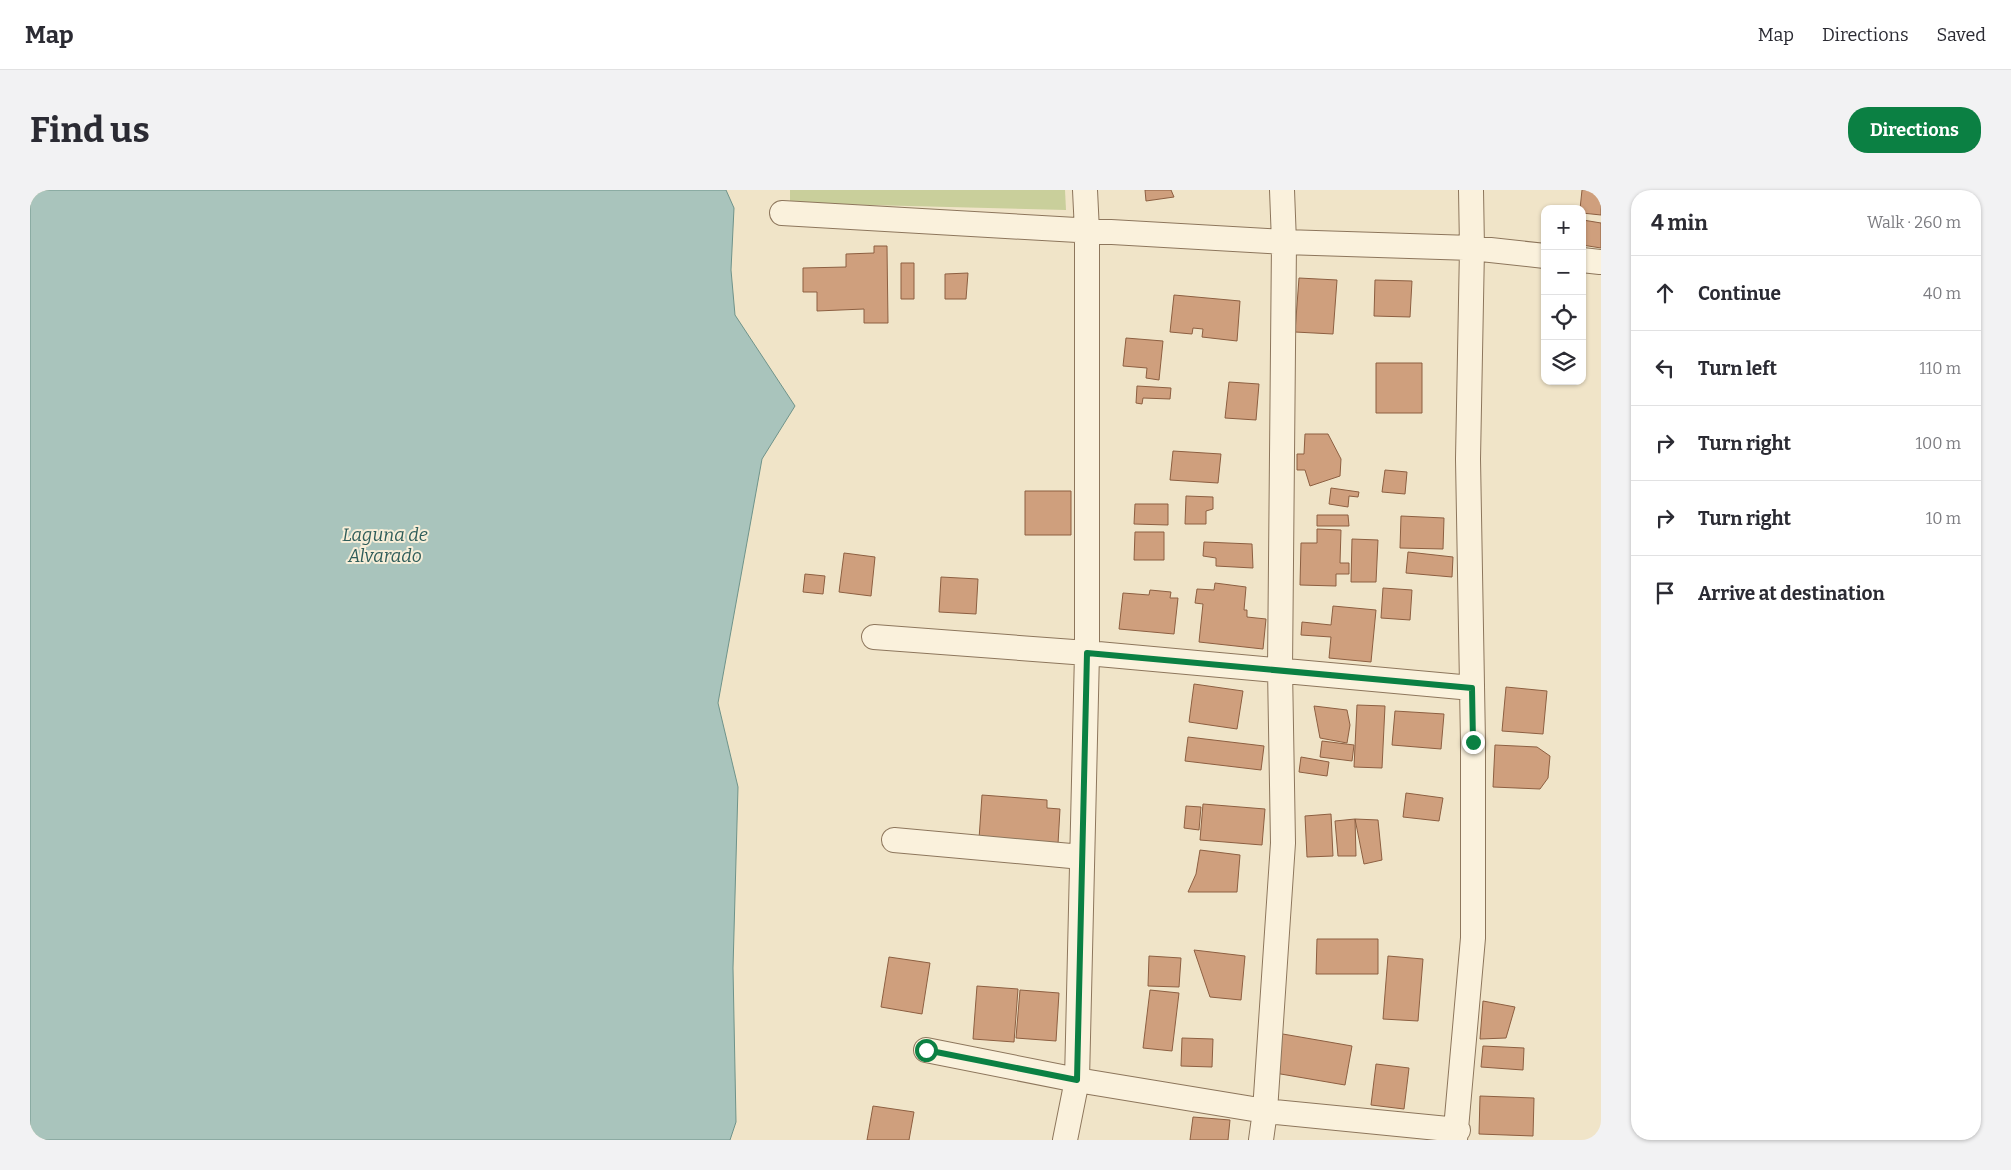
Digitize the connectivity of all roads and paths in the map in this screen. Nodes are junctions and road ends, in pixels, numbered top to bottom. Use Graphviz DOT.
graph roads {
  1 [pos="1085,190"];
  2 [pos="1282,190"];
  3 [pos="1471,190"];
  4 [pos="782,213"];
  5 [pos="1087,231"];
  6 [pos="1284,242"];
  7 [pos="1472,248"];
  8 [pos="1541,256"];
  9 [pos="1586,260"];
  10 [pos="1600,262"];
  11 [pos="874,637"];
  12 [pos="1087,653"];
  13 [pos="1280,669"];
  14 [pos="1472,688"];
  15 [pos="894,840"];
  16 [pos="1082,856"];
  17 [pos="926,1050"];
  18 [pos="1077,1080"];
  19 [pos="1265,1111"];
  20 [pos="1457,1135"];
  21 [pos="1065,1140"];
  22 [pos="1261,1140"];
  1 -- 5 [label="street"];
  2 -- 6 [label="street"];
  3 -- 7 [label="street"];
  4 -- 5 [label="street"];
  5 -- 6 [label="street"];
  5 -- 12 [label="street"];
  6 -- 7 [label="street"];
  6 -- 13 [label="street"];
  7 -- 8 [label="street"];
  7 -- 14 [label="street"];
  9 -- 10 [label="street"];
  11 -- 12 [label="street"];
  12 -- 13 [label="street"];
  12 -- 16 [label="street"];
  13 -- 14 [label="street"];
  13 -- 19 [label="street"];
  14 -- 20 [label="street"];
  15 -- 16 [label="street"];
  16 -- 18 [label="street"];
  17 -- 18 [label="street"];
  18 -- 19 [label="street"];
  18 -- 21 [label="street"];
  19 -- 20 [label="street"];
  19 -- 22 [label="street"];
}
